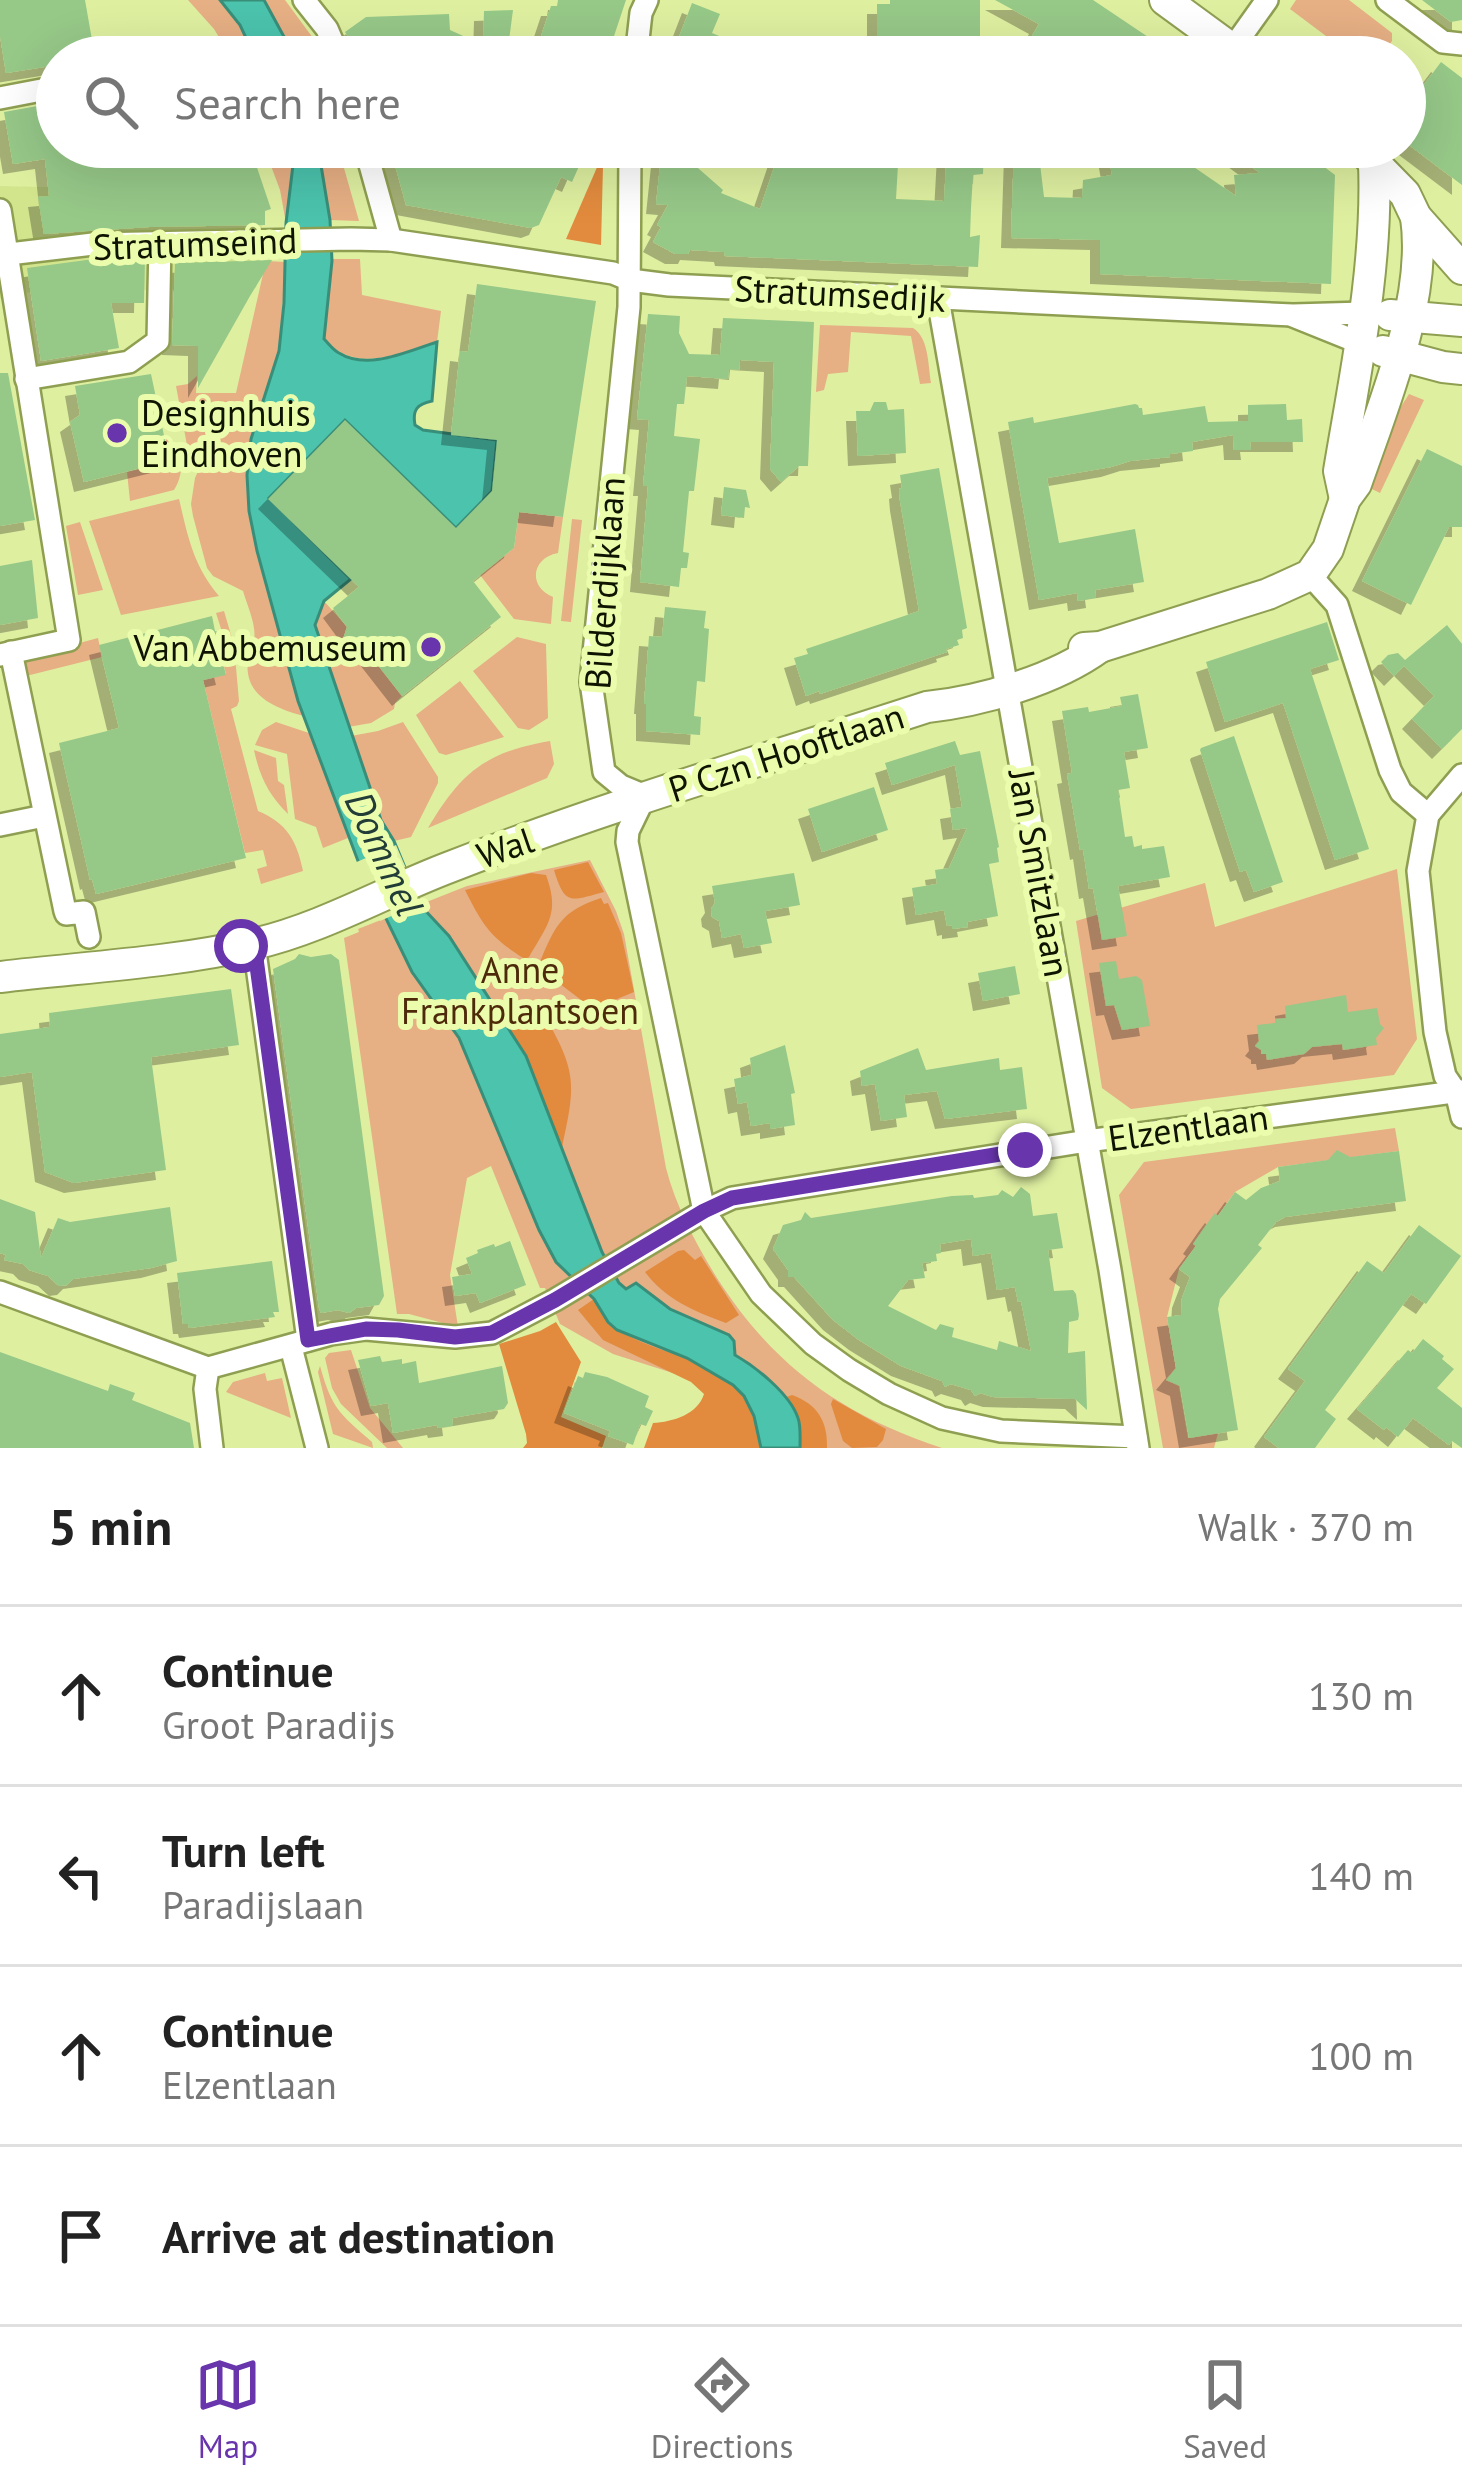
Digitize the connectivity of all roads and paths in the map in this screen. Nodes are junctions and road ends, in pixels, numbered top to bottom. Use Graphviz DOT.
graph roads {
  1 [pos="304,0"];
  2 [pos="647,0"];
  3 [pos="1165,0"];
  4 [pos="1267,0"];
  5 [pos="1387,0"];
  6 [pos="330,36"];
  7 [pos="638,36"];
  8 [pos="1214,36"];
  9 [pos="1247,36"];
  10 [pos="1462,44"];
  11 [pos="36,91"];
  12 [pos="0,98"];
  13 [pos="371,168"];
  14 [pos="630,168"];
  15 [pos="1369,168"];
  16 [pos="1380,168"];
  17 [pos="0,210"];
  18 [pos="1416,217"];
  19 [pos="391,240"];
  20 [pos="160,243"];
  21 [pos="4,255"];
  22 [pos="1462,268"];
  23 [pos="630,280"];
  24 [pos="938,299"];
  25 [pos="1408,317"];
  26 [pos="1462,321"];
  27 [pos="1362,328"];
  28 [pos="1399,356"];
  29 [pos="1462,369"];
  30 [pos="26,379"];
  31 [pos="1345,499"];
  32 [pos="1310,575"];
  33 [pos="6,653"];
  34 [pos="1008,686"];
  35 [pos="1462,775"];
  36 [pos="645,796"];
  37 [pos="1427,814"];
  38 [pos="44,816"];
  39 [pos="0,825"];
  40 [pos="88,937"];
  41 [pos="254,944"];
  42 [pos="0,977"];
  43 [pos="1459,1092"];
  44 [pos="1462,1117"];
  45 [pos="1087,1141"];
  46 [pos="704,1211"];
  47 [pos="0,1292"];
  48 [pos="299,1343"];
  49 [pos="208,1368"];
  50 [pos="1137,1443"];
  51 [pos="212,1448"];
  52 [pos="317,1448"];
  1 -- 6 [label="street"];
  2 -- 7 [label="street"];
  3 -- 8 [label="street"];
  4 -- 9 [label="street"];
  5 -- 10 [label="street"];
  11 -- 12 [label="street"];
  13 -- 19 [label="street"];
  14 -- 23 [label="street"];
  15 -- 27 [label="street"];
  16 -- 18 [label="street"];
  17 -- 21 [label="street"];
  18 -- 22 [label="street"];
  18 -- 25 [label="street"];
  19 -- 20 [label="street, Stratumseind"];
  19 -- 23 [label="street, Stratumsedijk"];
  20 -- 21 [label="street, Stratumseind"];
  20 -- 30 [label="street"];
  21 -- 30 [label="street"];
  23 -- 24 [label="street, Stratumsedijk"];
  23 -- 36 [label="street, Bilderdijklaan"];
  24 -- 27 [label="street, Stratumsedijk"];
  24 -- 34 [label="street, Jan Smitzlaan"];
  25 -- 26 [label="street, Stratumsedijk"];
  25 -- 27 [label="street, Stratumsedijk"];
  25 -- 28 [label="street"];
  27 -- 28 [label="street, Stratumsedijk"];
  27 -- 31 [label="street"];
  28 -- 29 [label="street, Stratumsedijk"];
  28 -- 31 [label="street"];
  30 -- 33 [label="street"];
  31 -- 32 [label="street"];
  32 -- 34 [label="street, P Czn Hooftlaan"];
  32 -- 37 [label="street"];
  33 -- 38 [label="street"];
  34 -- 36 [label="street, P Czn Hooftlaan"];
  34 -- 45 [label="street, Jan Smitzlaan"];
  35 -- 37 [label="street"];
  36 -- 41 [label="street, Wal"];
  36 -- 46 [label="street"];
  37 -- 43 [label="street"];
  38 -- 39 [label="street"];
  38 -- 40 [label="street"];
  41 -- 42 [label="street, Wal"];
  41 -- 48 [label="street"];
  43 -- 44 [label="street"];
  43 -- 45 [label="street, Elzentlaan"];
  45 -- 46 [label="street, Elzentlaan"];
  45 -- 50 [label="street, Jan Smitzlaan"];
  46 -- 48 [label="street, Elzentlaan"];
  46 -- 50 [label="street"];
  47 -- 49 [label="street"];
  48 -- 49 [label="street, Elzentlaan"];
  48 -- 52 [label="street"];
  49 -- 51 [label="street"];
}
